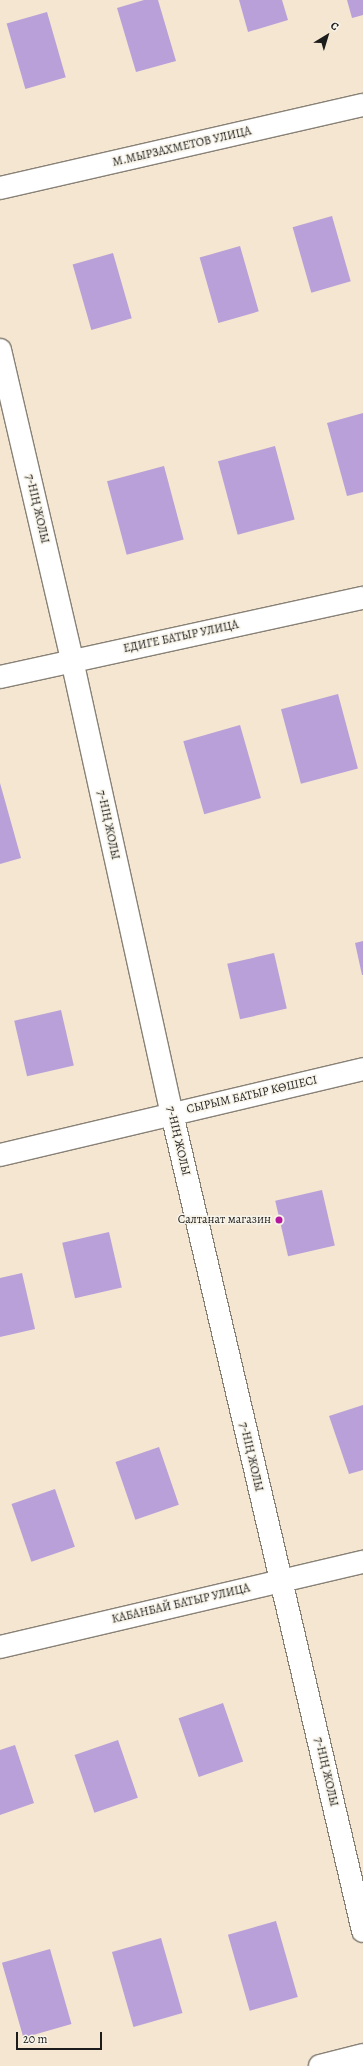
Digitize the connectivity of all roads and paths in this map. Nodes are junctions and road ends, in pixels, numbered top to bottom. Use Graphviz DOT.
graph roads {
  1 [pos="363,105"];
  2 [pos="0,188"];
  3 [pos="0,350"];
  4 [pos="363,598"];
  5 [pos="72,660"];
  6 [pos="0,677"];
  7 [pos="363,1069"];
  8 [pos="172,1114"];
  9 [pos="0,1155"];
  10 [pos="363,1562"];
  11 [pos="280,1580"];
  12 [pos="0,1647"];
  13 [pos="363,1931"];
  14 [pos="363,2055"];
  15 [pos="320,2066"];
  1 -- 2 [label="street, М.МЫРЗАХМЕТОВ УЛИЦА"];
  3 -- 5 [label="street, 7-НІҢ ЖОЛЫ"];
  4 -- 5 [label="street, ЕДИГЕ БАТЫР УЛИЦА"];
  5 -- 6 [label="street, ЕДИГЕ БАТЫР УЛИЦА"];
  5 -- 8 [label="street, 7-НІҢ ЖОЛЫ"];
  7 -- 8 [label="street, СЫРЫМ БАТЫР КӨШЕСІ"];
  8 -- 9 [label="street, СЫРЫМ БАТЫР КӨШЕСІ"];
  8 -- 11 [label="street, 7-НІҢ ЖОЛЫ"];
  10 -- 11 [label="street, КАБАНБАЙ БАТЫР УЛИЦА"];
  11 -- 12 [label="street, КАБАНБАЙ БАТЫР УЛИЦА"];
  11 -- 13 [label="street, 7-НІҢ ЖОЛЫ"];
  14 -- 15 [label="street"];
}
